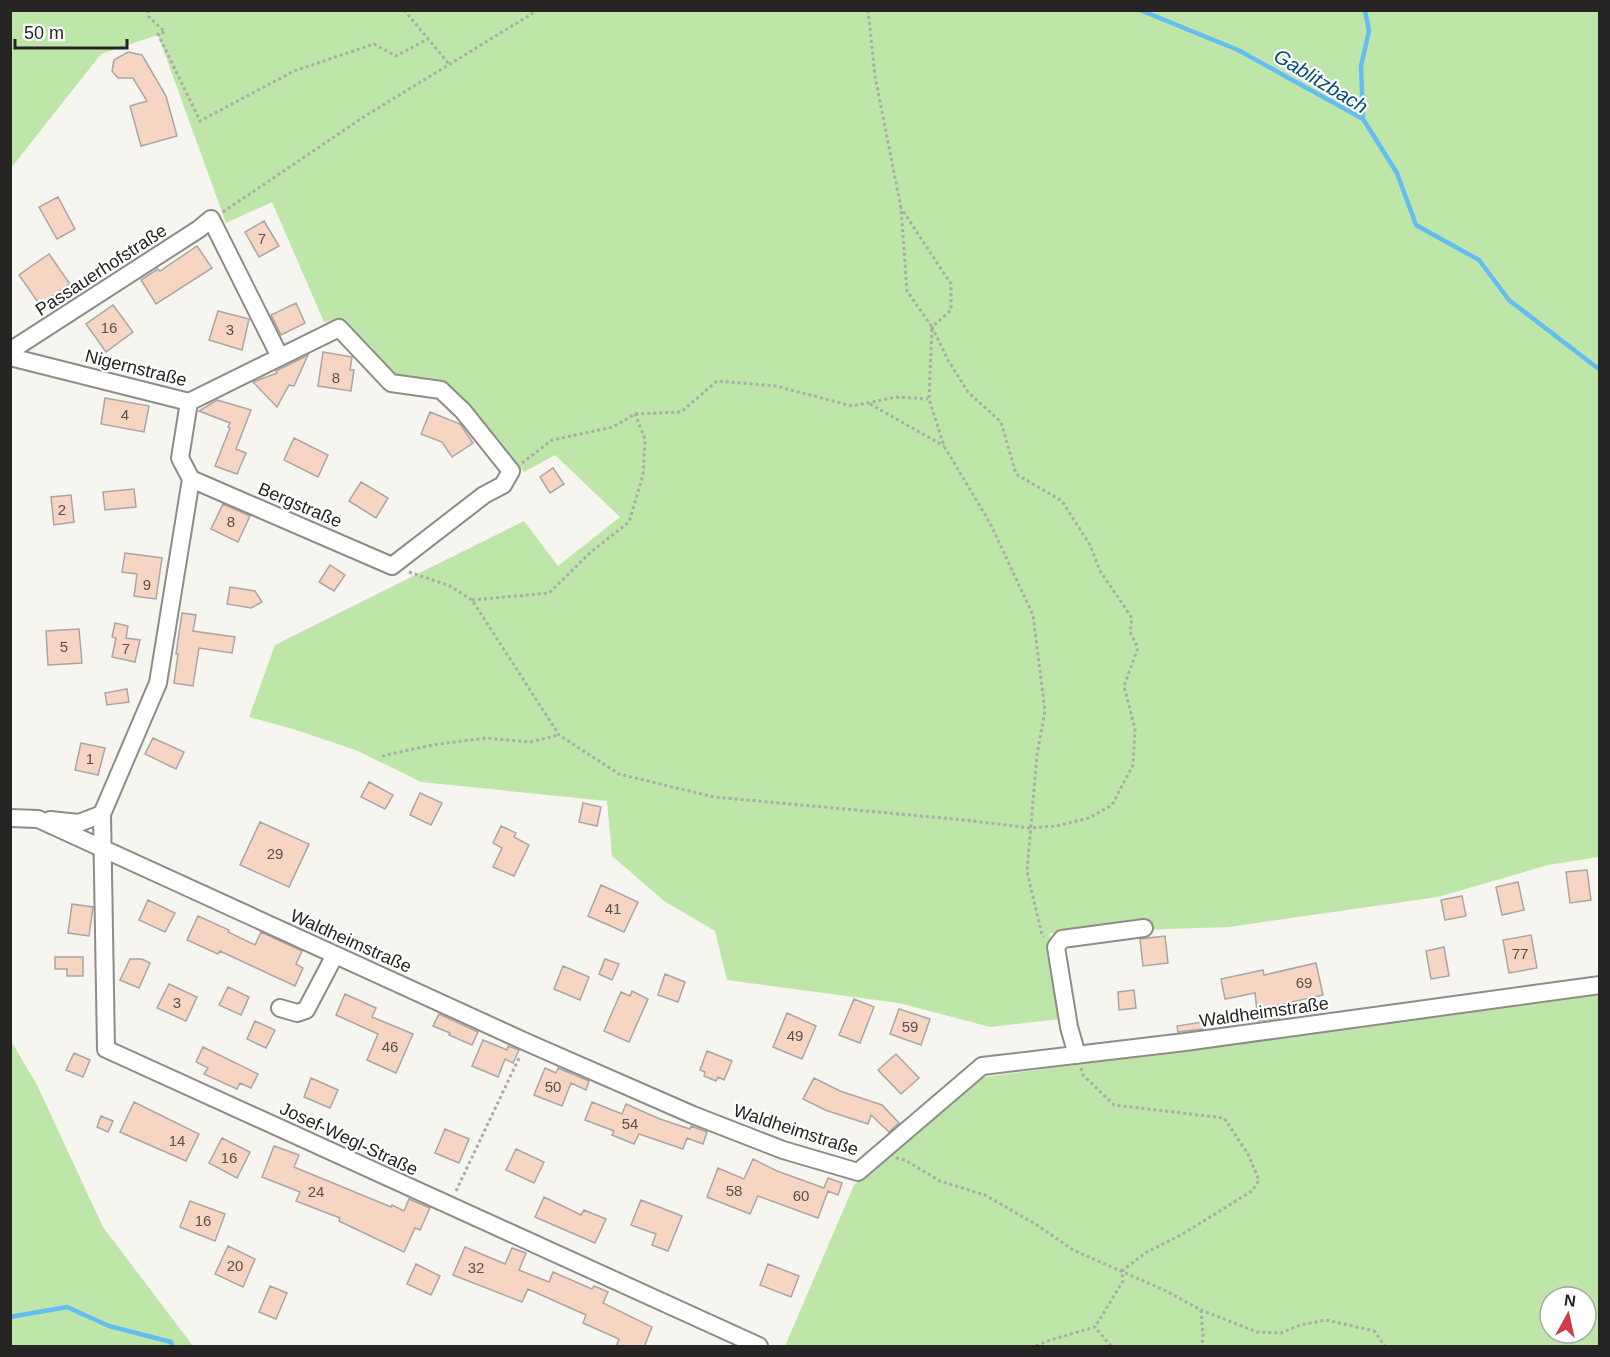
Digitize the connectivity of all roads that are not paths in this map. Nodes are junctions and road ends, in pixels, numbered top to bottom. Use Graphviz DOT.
graph roads {
  1 [pos="10,351"];
  2 [pos="10,357"];
  3 [pos="280,357"];
  4 [pos="189,402"];
  5 [pos="191,479"];
  6 [pos="392,566"];
  7 [pos="102,814"];
  8 [pos="10,818"];
  9 [pos="38,819"];
  10 [pos="102,849"];
  11 [pos="1144,927"];
  12 [pos="335,955"];
  13 [pos="1599,985"];
  14 [pos="280,1008"];
  15 [pos="1077,1055"];
  16 [pos="759,1347"];
  1 -- 3 [label="street, Passauerhofstraße"];
  2 -- 4 [label="street, Nigernstraße"];
  3 -- 4 [label="street, Nigernstraße"];
  3 -- 6 [label="street, Nigernstraße"];
  4 -- 5 [label="street"];
  5 -- 6 [label="street, Bergstraße"];
  5 -- 7 [label="street"];
  7 -- 9 [label="street, Waldheimstraße"];
  7 -- 10 [label="street"];
  8 -- 9 [label="street, Waldheimstraße"];
  9 -- 10 [label="street, Waldheimstraße"];
  10 -- 12 [label="street, Waldheimstraße"];
  10 -- 16 [label="street, Josef-Wegl-Straße"];
  11 -- 15 [label="street"];
  12 -- 14 [label="street"];
  12 -- 15 [label="street, Waldheimstraße"];
  13 -- 15 [label="street, Waldheimstraße"];
}
